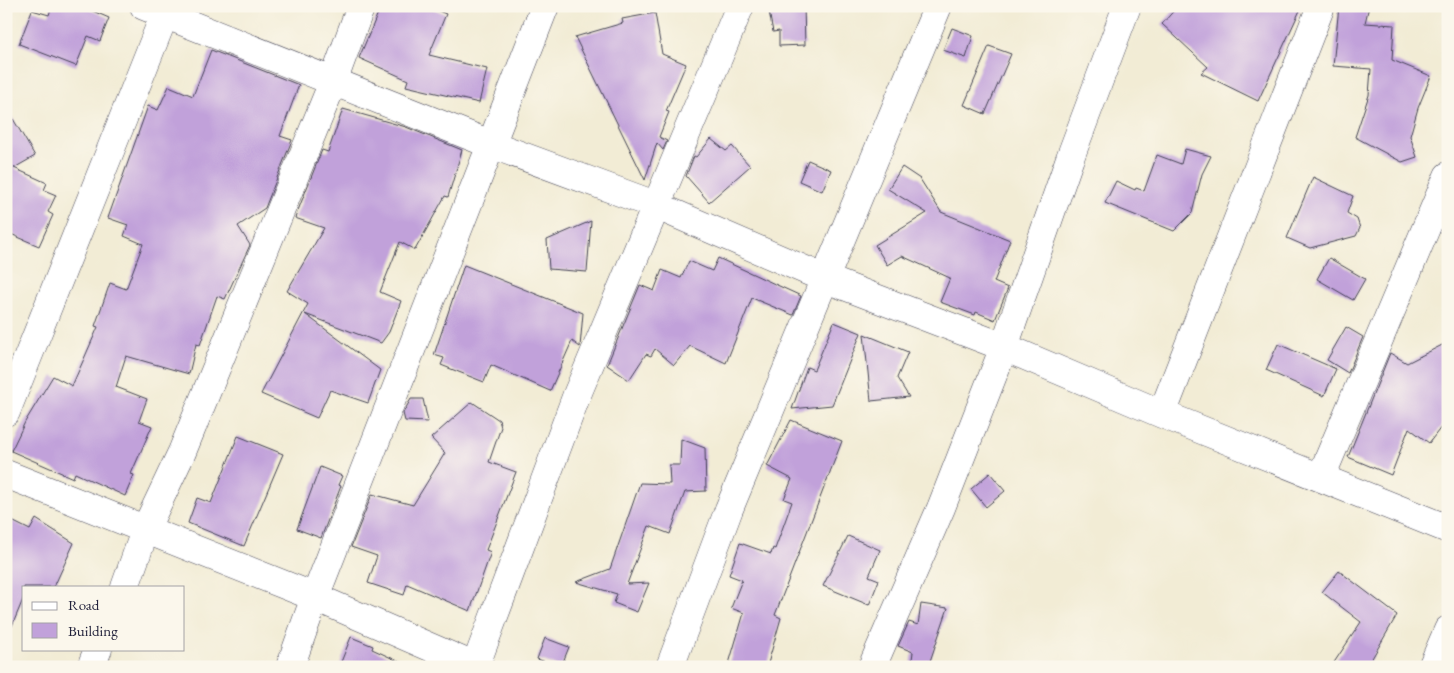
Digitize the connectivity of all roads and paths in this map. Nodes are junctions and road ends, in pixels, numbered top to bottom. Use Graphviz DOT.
graph roads {
  1 [pos="361,6"];
  2 [pos="545,6"];
  3 [pos="740,6"];
  4 [pos="938,6"];
  5 [pos="1127,6"];
  6 [pos="1321,6"];
  7 [pos="159,9"];
  8 [pos="333,82"];
  9 [pos="490,144"];
  10 [pos="1448,176"];
  11 [pos="655,205"];
  12 [pos="826,279"];
  13 [pos="1004,348"];
  14 [pos="6,412"];
  15 [pos="1162,414"];
  16 [pos="6,474"];
  17 [pos="1322,477"];
  18 [pos="146,528"];
  19 [pos="1448,529"];
  20 [pos="125,586"];
  21 [pos="315,597"];
  22 [pos="1448,630"];
  23 [pos="98,650"];
  24 [pos="92,667"];
  25 [pos="290,667"];
  26 [pos="475,667"];
  27 [pos="670,667"];
  28 [pos="872,667"];
  29 [pos="1432,667"];
  1 -- 8 [label="street"];
  2 -- 9 [label="street"];
  3 -- 11 [label="street"];
  4 -- 12 [label="street"];
  5 -- 13 [label="street"];
  6 -- 15 [label="street"];
  7 -- 8 [label="street"];
  7 -- 14 [label="street"];
  8 -- 9 [label="street"];
  8 -- 18 [label="street"];
  9 -- 11 [label="street"];
  9 -- 21 [label="street"];
  10 -- 17 [label="street"];
  11 -- 12 [label="street"];
  11 -- 26 [label="street"];
  12 -- 13 [label="street"];
  12 -- 27 [label="street"];
  13 -- 15 [label="street"];
  13 -- 28 [label="street"];
  15 -- 17 [label="street"];
  16 -- 18 [label="street"];
  17 -- 19 [label="street"];
  18 -- 20 [label="street"];
  18 -- 21 [label="street"];
  21 -- 25 [label="street"];
  21 -- 26 [label="street"];
  22 -- 29 [label="street"];
  23 -- 24 [label="street"];
}
